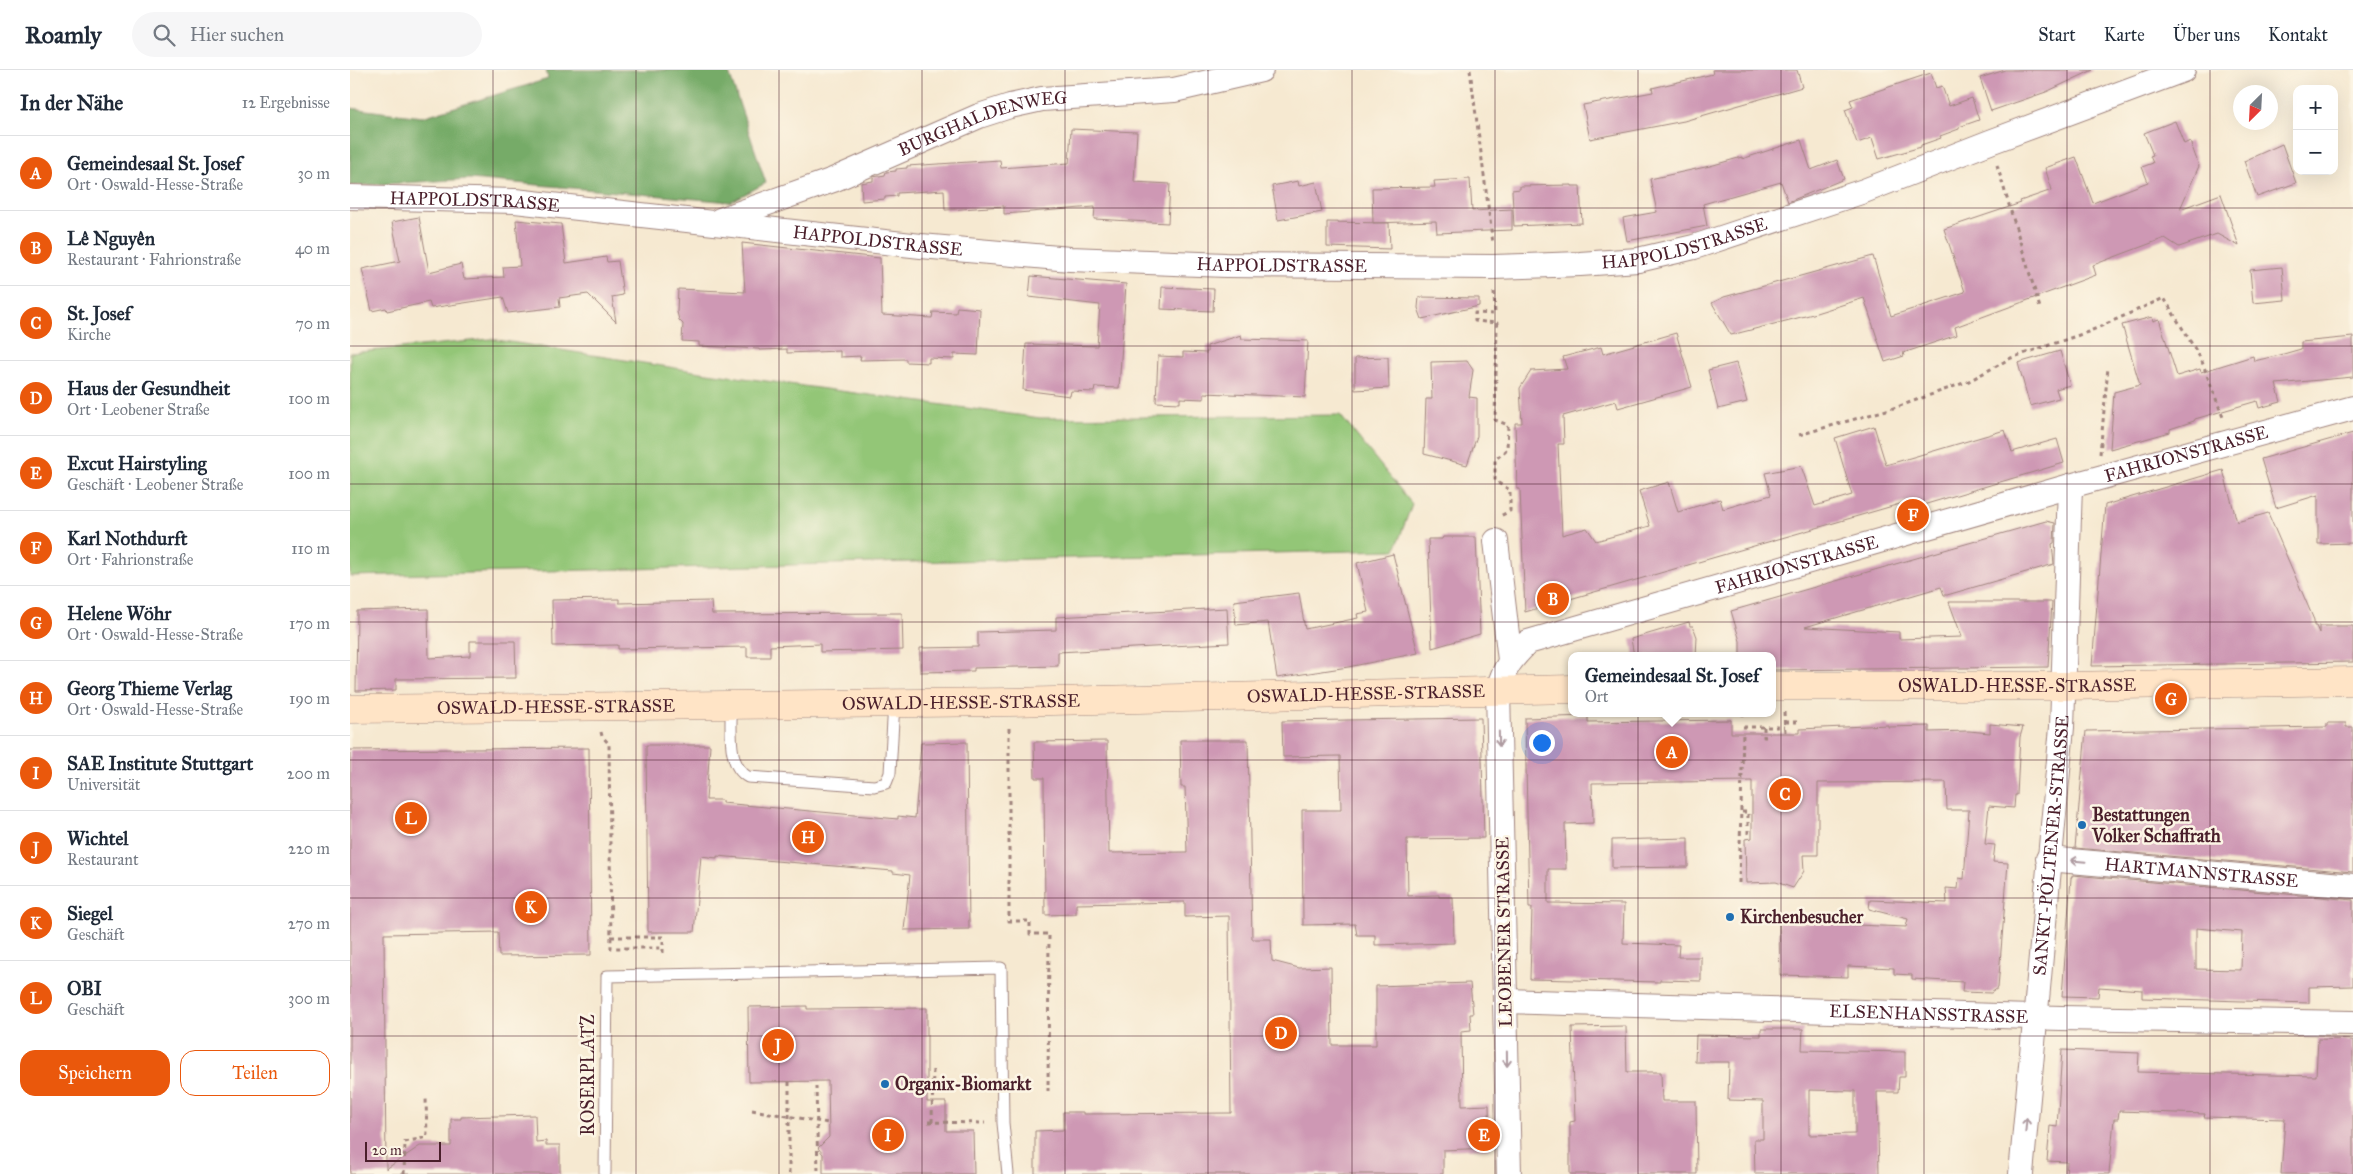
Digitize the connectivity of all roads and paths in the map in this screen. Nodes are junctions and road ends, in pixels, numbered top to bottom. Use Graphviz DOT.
graph roads {
  1 [pos="1262,70"];
  2 [pos="1470,70"];
  3 [pos="2183,70"];
  4 [pos="1990,142"];
  5 [pos="350,197"];
  6 [pos="716,222"];
  7 [pos="1493,245"];
  8 [pos="2040,308"];
  9 [pos="1495,314"];
  10 [pos="2108,367"];
  11 [pos="2353,408"];
  12 [pos="1799,435"];
  13 [pos="2232,442"];
  14 [pos="2097,479"];
  15 [pos="2070,486"];
  16 [pos="1496,541"];
  17 [pos="1510,660"];
  18 [pos="2353,681"];
  19 [pos="1776,686"];
  20 [pos="2064,686"];
  21 [pos="1568,689"];
  22 [pos="1498,690"];
  23 [pos="1009,702"];
  24 [pos="894,703"];
  25 [pos="731,705"];
  26 [pos="601,706"];
  27 [pos="350,709"];
  28 [pos="1784,714"];
  29 [pos="1800,722"];
  30 [pos="1785,724"];
  31 [pos="1764,726"];
  32 [pos="1743,727"];
  33 [pos="1785,733"];
  34 [pos="1743,734"];
  35 [pos="1767,737"];
  36 [pos="1742,812"];
  37 [pos="1748,839"];
  38 [pos="2048,859"];
  39 [pos="1739,883"];
  40 [pos="2353,886"];
  41 [pos="611,937"];
  42 [pos="663,937"];
  43 [pos="663,948"];
  44 [pos="1505,1001"];
  45 [pos="2036,1017"];
  46 [pos="2353,1023"];
  47 [pos="933,1067"];
  48 [pos="789,1082"];
  49 [pos="816,1086"];
  50 [pos="1048,1090"];
  51 [pos="426,1098"];
  52 [pos="752,1110"];
  53 [pos="789,1116"];
  54 [pos="817,1121"];
  55 [pos="928,1122"];
  56 [pos="932,1122"];
  57 [pos="828,1123"];
  58 [pos="1003,1123"];
  59 [pos="404,1174"];
  60 [pos="605,1174"];
  61 [pos="789,1174"];
  62 [pos="818,1174"];
  63 [pos="1008,1174"];
  64 [pos="1509,1174"];
  65 [pos="2021,1174"];
  1 -- 6 [label="street, BURGHALDENWEG"];
  2 -- 7 [label="path"];
  3 -- 4 [label="street, HAPPOLDSTRASSE"];
  4 -- 6 [label="street, HAPPOLDSTRASSE"];
  4 -- 8 [label="path"];
  5 -- 6 [label="street, HAPPOLDSTRASSE"];
  9 -- 16 [label="path"];
  10 -- 14 [label="path"];
  11 -- 13 [label="street, FAHRIONSTRASSE"];
  12 -- 13 [label="path"];
  13 -- 14 [label="street, FAHRIONSTRASSE"];
  14 -- 15 [label="street, FAHRIONSTRASSE"];
  15 -- 17 [label="street, FAHRIONSTRASSE"];
  15 -- 20 [label="street, SANKT-PÖLTENER-STRASSE"];
  16 -- 17 [label="street"];
  17 -- 22 [label="street, FAHRIONSTRASSE"];
  18 -- 20 [label="street, OSWALD-HESSE-STRASSE"];
  19 -- 20 [label="street, OSWALD-HESSE-STRASSE"];
  20 -- 38 [label="street, SANKT-PÖLTENER-STRASSE"];
  21 -- 22 [label="street, OSWALD-HESSE-STRASSE"];
  22 -- 23 [label="street, OSWALD-HESSE-STRASSE"];
  22 -- 44 [label="street, LEOBENER STRASSE, one-way"];
  23 -- 24 [label="street, OSWALD-HESSE-STRASSE"];
  23 -- 50 [label="path"];
  24 -- 25 [label="street, OSWALD-HESSE-STRASSE"];
  24 -- 25 [label="lane"];
  25 -- 26 [label="street, OSWALD-HESSE-STRASSE"];
  26 -- 27 [label="street, OSWALD-HESSE-STRASSE"];
  26 -- 41 [label="path"];
  28 -- 30 [label="path"];
  29 -- 30 [label="path"];
  30 -- 31 [label="path"];
  30 -- 33 [label="path"];
  31 -- 32 [label="path"];
  31 -- 35 [label="path"];
  34 -- 36 [label="path"];
  36 -- 37 [label="path"];
  36 -- 39 [label="path"];
  40 -- 38 [label="street, HARTMANNSTRASSE, one-way"];
  38 -- 45 [label="street, SANKT-PÖLTENER-STRASSE"];
  41 -- 42 [label="path"];
  41 -- 43 [label="path"];
  44 -- 45 [label="street, ELSENHANSSTRASSE"];
  44 -- 64 [label="street, LEOBENER STRASSE, one-way"];
  45 -- 46 [label="street, ELSENHANSSTRASSE"];
  65 -- 45 [label="street, SANKT-PÖLTENER-STRASSE, one-way"];
  47 -- 56 [label="path"];
  48 -- 53 [label="path"];
  49 -- 54 [label="path"];
  51 -- 59 [label="path"];
  52 -- 53 [label="path"];
  53 -- 54 [label="path"];
  53 -- 61 [label="path"];
  54 -- 57 [label="path"];
  54 -- 62 [label="path"];
  55 -- 56 [label="path"];
  56 -- 58 [label="path"];
  58 -- 60 [label="lane, ROSERPLATZ"];
  58 -- 63 [label="lane"];
}
